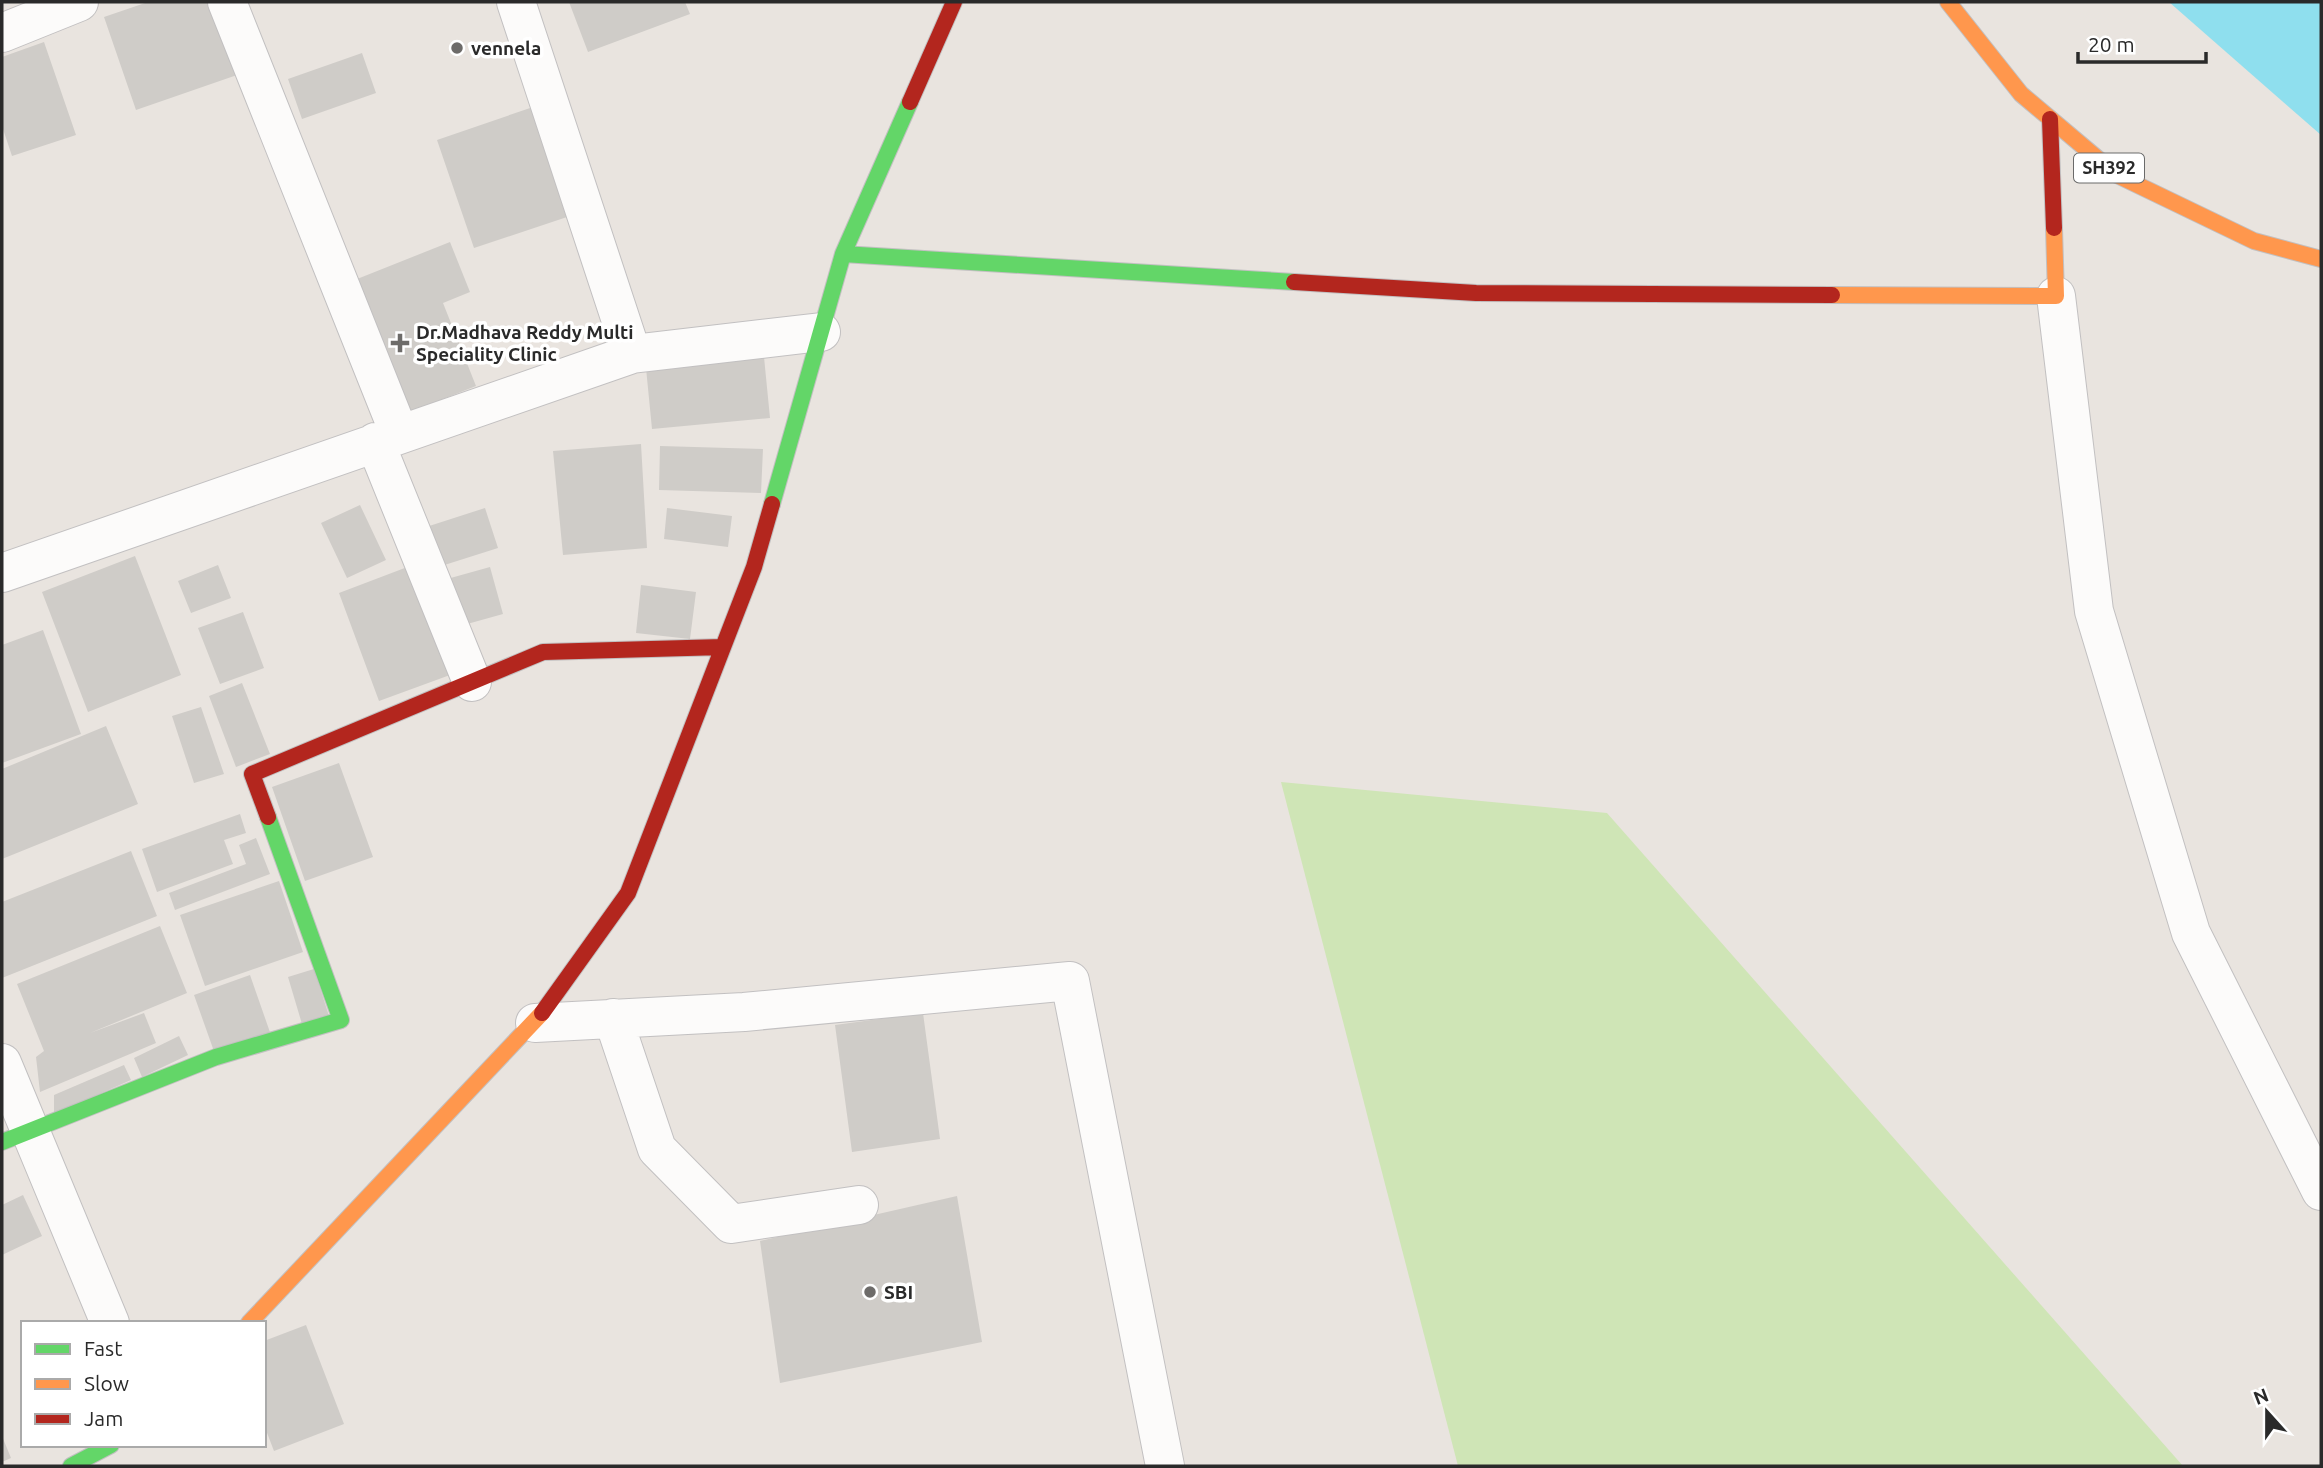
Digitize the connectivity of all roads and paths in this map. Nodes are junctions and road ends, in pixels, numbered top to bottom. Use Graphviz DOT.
graph roads {
  1 [pos="79,2"];
  2 [pos="227,2"];
  3 [pos="516,2"];
  4 [pos="954,2"];
  5 [pos="1948,2"];
  6 [pos="2,33"];
  7 [pos="2050,118"];
  8 [pos="843,254"];
  9 [pos="2321,259"];
  10 [pos="2056,296"];
  11 [pos="821,332"];
  12 [pos="632,354"];
  13 [pos="387,438"];
  14 [pos="2,573"];
  15 [pos="723,647"];
  16 [pos="472,682"];
  17 [pos="613,1018"];
  18 [pos="535,1023"];
  19 [pos="2,1063"];
  20 [pos="16,1136"];
  21 [pos="2321,1191"];
  22 [pos="859,1205"];
  23 [pos="109,1321"];
  24 [pos="251,1321"];
  25 [pos="107,1447"];
  26 [pos="71,1466"];
  27 [pos="1165,1466"];
  1 -- 6 [label="street"];
  2 -- 13 [label="street"];
  3 -- 12 [label="street"];
  4 -- 8 [label="street"];
  5 -- 7 [label="street, SH392"];
  7 -- 9 [label="street, SH392"];
  7 -- 10 [label="street"];
  8 -- 10 [label="street"];
  8 -- 11 [label="street"];
  10 -- 21 [label="street"];
  11 -- 12 [label="street"];
  11 -- 15 [label="street"];
  12 -- 13 [label="street"];
  13 -- 14 [label="street"];
  13 -- 16 [label="street"];
  15 -- 16 [label="street"];
  15 -- 18 [label="street"];
  16 -- 20 [label="street"];
  17 -- 18 [label="street"];
  17 -- 22 [label="street"];
  17 -- 27 [label="street"];
  18 -- 24 [label="street"];
  19 -- 20 [label="street"];
  20 -- 23 [label="street"];
  25 -- 26 [label="street"];
}
